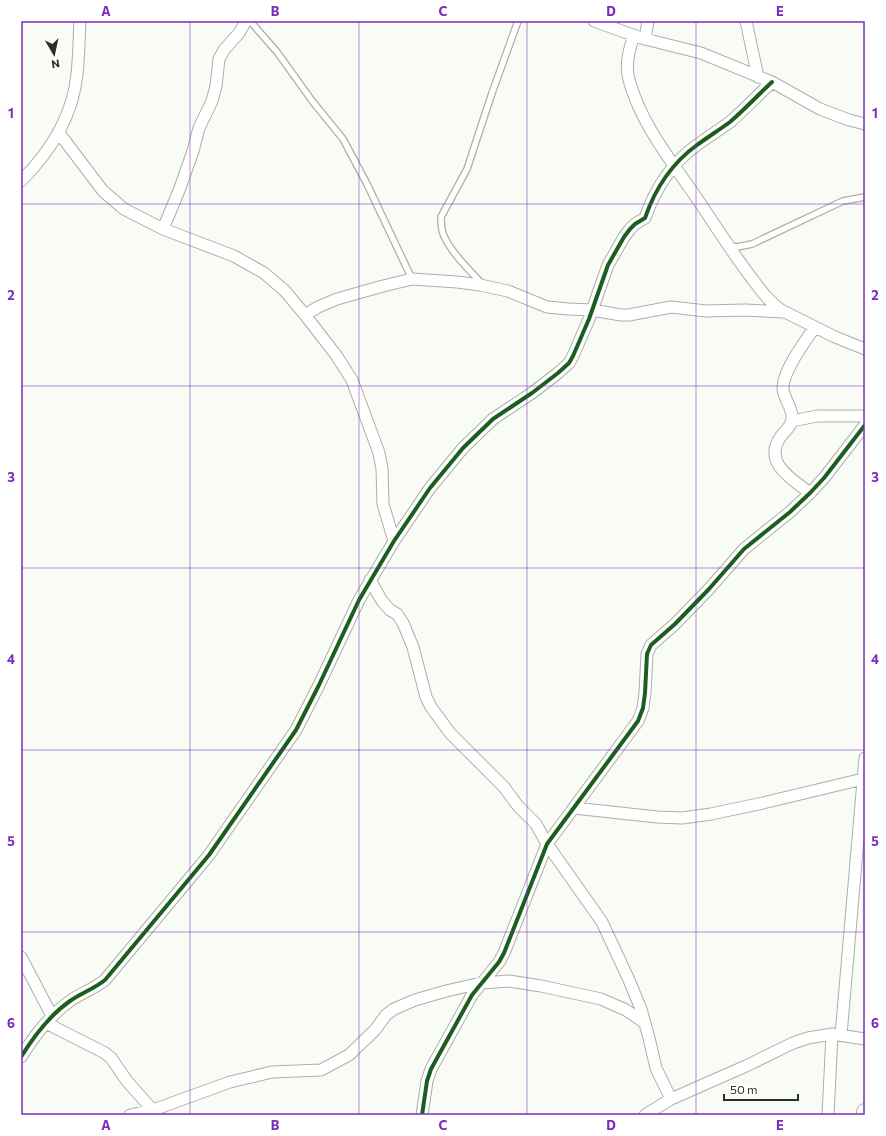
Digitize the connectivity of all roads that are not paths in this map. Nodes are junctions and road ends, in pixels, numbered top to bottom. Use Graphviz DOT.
graph roads {
  1 [pos="80,21"];
  2 [pos="246,21"];
  3 [pos="250,21"];
  4 [pos="518,21"];
  5 [pos="594,21"];
  6 [pos="648,21"];
  7 [pos="746,21"];
  8 [pos="634,35"];
  9 [pos="645,39"];
  10 [pos="758,77"];
  11 [pos="772,82"];
  12 [pos="865,124"];
  13 [pos="59,132"];
  14 [pos="674,167"];
  15 [pos="23,177"];
  16 [pos="865,197"];
  17 [pos="163,229"];
  18 [pos="727,245"];
  19 [pos="412,279"];
  20 [pos="483,286"];
  21 [pos="592,310"];
  22 [pos="784,312"];
  23 [pos="305,315"];
  24 [pos="815,327"];
  25 [pos="865,349"];
  26 [pos="865,416"];
  27 [pos="792,421"];
  28 [pos="865,425"];
  29 [pos="810,493"];
  30 [pos="394,541"];
  31 [pos="370,580"];
  32 [pos="865,758"];
  33 [pos="863,780"];
  34 [pos="574,808"];
  35 [pos="547,844"];
  36 [pos="21,957"];
  37 [pos="481,983"];
  38 [pos="49,1019"];
  39 [pos="645,1023"];
  40 [pos="836,1035"];
  41 [pos="865,1039"];
  42 [pos="21,1057"];
  43 [pos="671,1099"];
  44 [pos="865,1112"];
  45 [pos="155,1113"];
  46 [pos="130,1115"];
  47 [pos="422,1115"];
  48 [pos="645,1115"];
  49 [pos="828,1115"];
  50 [pos="865,1115"];
  1 -- 13 [label="street"];
  2 -- 17 [label="street"];
  3 -- 19 [label="lane"];
  4 -- 20 [label="lane"];
  5 -- 8 [label="street"];
  6 -- 9 [label="street"];
  7 -- 10 [label="street"];
  8 -- 9 [label="street"];
  8 -- 14 [label="street"];
  9 -- 10 [label="street"];
  10 -- 11 [label="street"];
  11 -- 12 [label="street"];
  11 -- 14 [label="street"];
  13 -- 15 [label="street"];
  13 -- 17 [label="street"];
  14 -- 18 [label="street"];
  14 -- 21 [label="street"];
  16 -- 18 [label="lane"];
  17 -- 23 [label="street"];
  18 -- 22 [label="street"];
  19 -- 20 [label="street"];
  19 -- 23 [label="street"];
  20 -- 21 [label="street"];
  21 -- 22 [label="street"];
  21 -- 30 [label="street"];
  22 -- 24 [label="street"];
  23 -- 30 [label="street"];
  24 -- 25 [label="street"];
  24 -- 27 [label="street"];
  26 -- 27 [label="street"];
  27 -- 29 [label="street"];
  28 -- 29 [label="street"];
  29 -- 34 [label="street"];
  30 -- 31 [label="street"];
  31 -- 35 [label="street"];
  31 -- 38 [label="street"];
  32 -- 33 [label="street"];
  33 -- 34 [label="street"];
  33 -- 40 [label="street"];
  34 -- 35 [label="street"];
  35 -- 37 [label="street"];
  35 -- 39 [label="street"];
  36 -- 38 [label="street"];
  37 -- 39 [label="street"];
  37 -- 45 [label="street"];
  37 -- 47 [label="street"];
  38 -- 42 [label="street"];
  38 -- 45 [label="street"];
  39 -- 43 [label="street"];
  40 -- 41 [label="street"];
  40 -- 43 [label="street"];
  40 -- 49 [label="street"];
  43 -- 48 [label="street"];
  44 -- 50 [label="main road"];
  45 -- 46 [label="street"];
}
